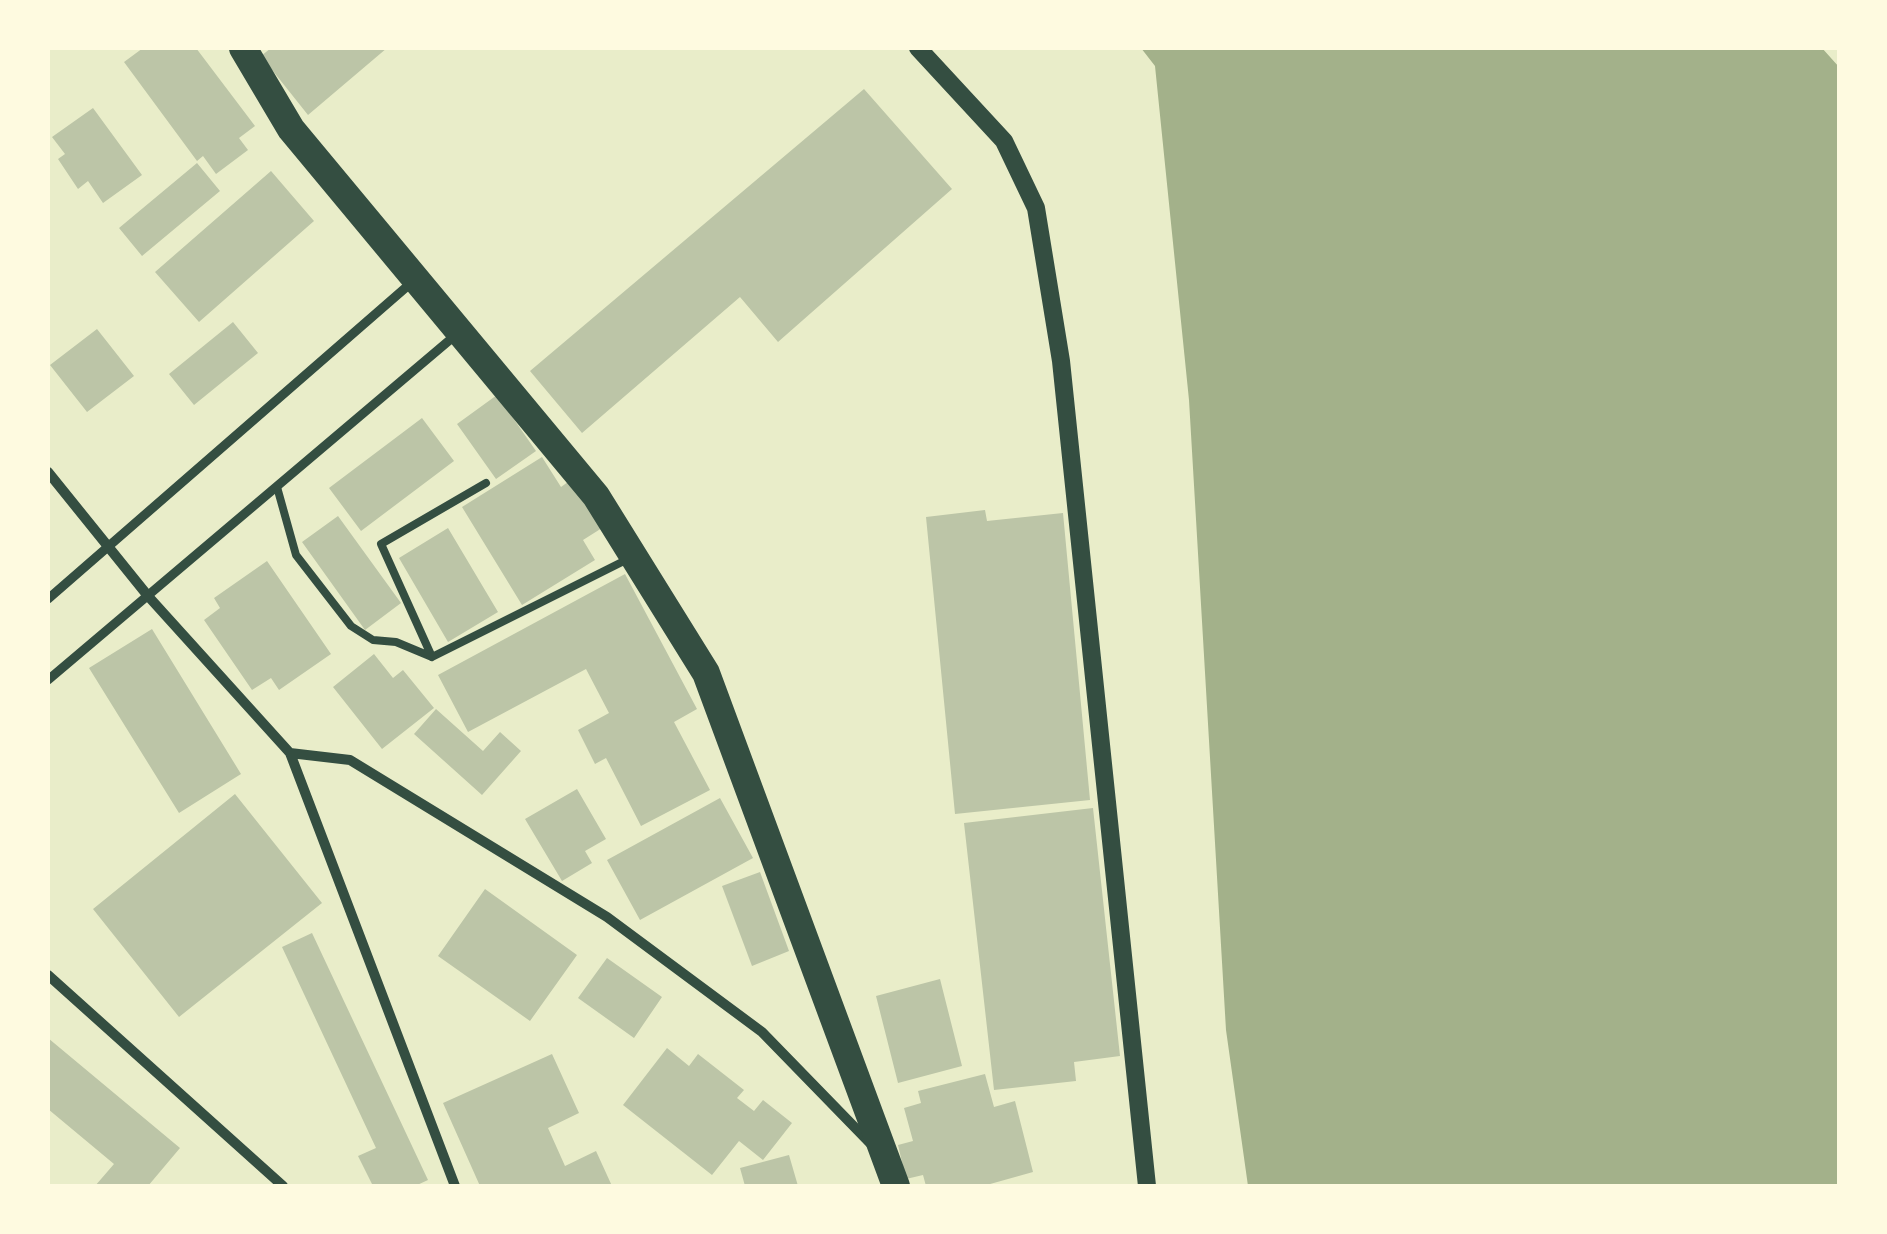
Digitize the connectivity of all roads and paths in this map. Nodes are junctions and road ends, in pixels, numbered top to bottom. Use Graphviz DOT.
graph roads {
  1 [pos="243,48"];
  2 [pos="918,48"];
  3 [pos="416,278"];
  4 [pos="460,332"];
  5 [pos="48,472"];
  6 [pos="486,483"];
  7 [pos="276,486"];
  8 [pos="110,547"];
  9 [pos="634,556"];
  10 [pos="148,596"];
  11 [pos="48,599"];
  12 [pos="432,658"];
  13 [pos="48,680"];
  14 [pos="290,753"];
  15 [pos="48,975"];
  16 [pos="886,1160"];
  17 [pos="283,1186"];
  18 [pos="455,1186"];
  19 [pos="896,1186"];
  20 [pos="1147,1186"];
  1 -- 3 [label="highway"];
  2 -- 20 [label="street"];
  3 -- 4 [label="highway"];
  3 -- 8 [label="street"];
  4 -- 7 [label="street"];
  4 -- 9 [label="highway"];
  5 -- 8 [label="street"];
  6 -- 12 [label="lane"];
  7 -- 10 [label="street"];
  7 -- 12 [label="lane"];
  8 -- 10 [label="street"];
  8 -- 11 [label="street"];
  9 -- 12 [label="lane"];
  9 -- 16 [label="highway"];
  10 -- 13 [label="street"];
  10 -- 14 [label="street"];
  14 -- 16 [label="street"];
  14 -- 18 [label="street"];
  15 -- 17 [label="street"];
  16 -- 19 [label="highway"];
}
